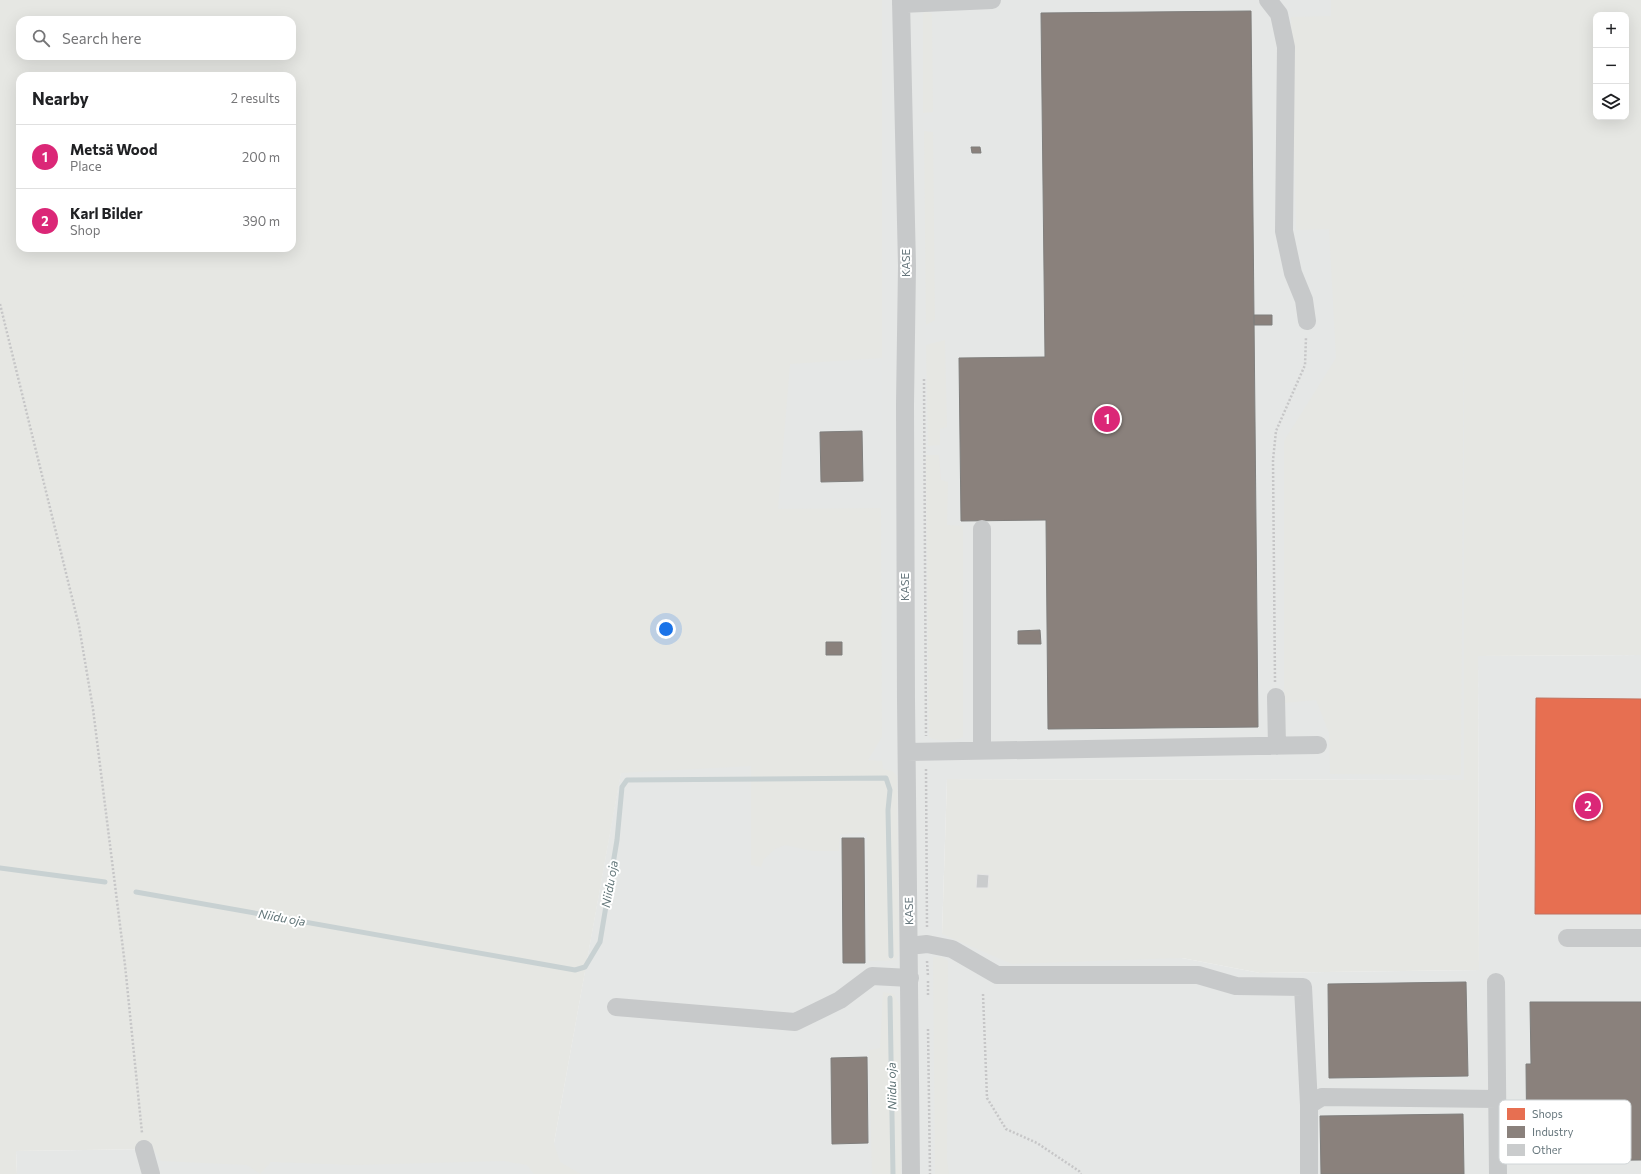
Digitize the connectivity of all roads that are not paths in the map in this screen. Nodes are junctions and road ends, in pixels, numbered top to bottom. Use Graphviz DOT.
graph roads {
  1 [pos="992,0"];
  2 [pos="1268,0"];
  3 [pos="901,2"];
  4 [pos="1307,321"];
  5 [pos="982,529"];
  6 [pos="1276,697"];
  7 [pos="1318,745"];
  8 [pos="1277,746"];
  9 [pos="982,750"];
  10 [pos="906,752"];
  11 [pos="1567,938"];
  12 [pos="1641,938"];
  13 [pos="909,946"];
  14 [pos="910,978"];
  15 [pos="1496,982"];
  16 [pos="616,1007"];
  17 [pos="1497,1099"];
  18 [pos="1309,1105"];
  19 [pos="144,1149"];
  20 [pos="151,1174"];
  21 [pos="911,1174"];
  22 [pos="1309,1174"];
  23 [pos="1498,1174"];
  1 -- 3 [label="street"];
  2 -- 4 [label="street"];
  3 -- 10 [label="street, KASE"];
  5 -- 9 [label="street"];
  6 -- 8 [label="street"];
  7 -- 8 [label="street"];
  8 -- 9 [label="street"];
  9 -- 10 [label="street"];
  10 -- 13 [label="street, KASE"];
  11 -- 12 [label="street"];
  13 -- 14 [label="street, KASE"];
  13 -- 18 [label="street"];
  14 -- 16 [label="street"];
  14 -- 21 [label="street, KASE"];
  15 -- 17 [label="street"];
  17 -- 18 [label="street"];
  17 -- 23 [label="street"];
  18 -- 22 [label="street"];
  19 -- 20 [label="street"];
}
